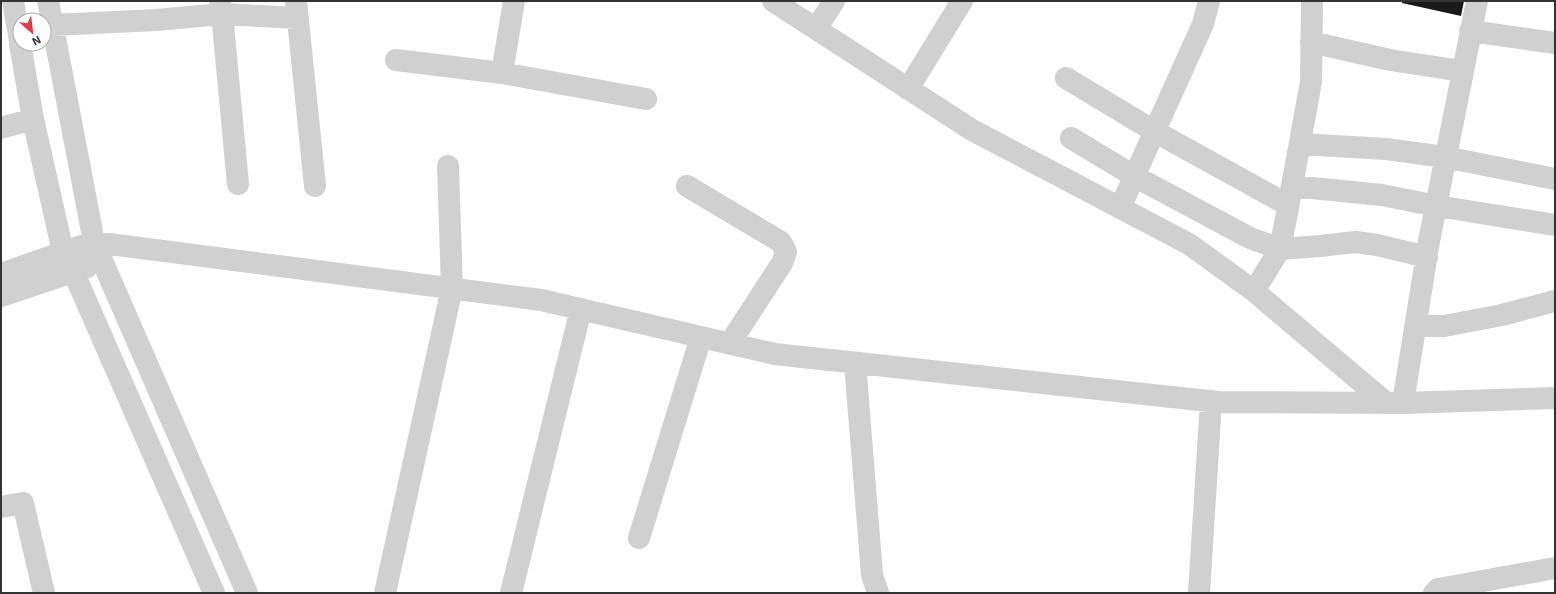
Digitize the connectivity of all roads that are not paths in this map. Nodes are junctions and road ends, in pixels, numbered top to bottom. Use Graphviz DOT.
graph roads {
  1 [pos="13,1"];
  2 [pos="48,1"];
  3 [pos="514,1"];
  4 [pos="773,1"];
  5 [pos="834,1"];
  6 [pos="962,1"];
  7 [pos="1209,1"];
  8 [pos="1309,1"];
  9 [pos="1477,1"];
  10 [pos="221,7"];
  11 [pos="297,9"];
  12 [pos="15,12"];
  13 [pos="50,12"];
  14 [pos="52,26"];
  15 [pos="816,29"];
  16 [pos="1470,31"];
  17 [pos="1311,42"];
  18 [pos="1555,43"];
  19 [pos="22,52"];
  20 [pos="396,60"];
  21 [pos="1462,71"];
  22 [pos="502,73"];
  23 [pos="1066,78"];
  24 [pos="908,89"];
  25 [pos="646,99"];
  26 [pos="33,119"];
  27 [pos="1,128"];
  28 [pos="1154,131"];
  29 [pos="1070,138"];
  30 [pos="1300,144"];
  31 [pos="1445,157"];
  32 [pos="448,166"];
  33 [pos="1134,176"];
  34 [pos="1555,179"];
  35 [pos="238,184"];
  36 [pos="315,186"];
  37 [pos="687,186"];
  38 [pos="1290,196"];
  39 [pos="1437,206"];
  40 [pos="1120,208"];
  41 [pos="1555,225"];
  42 [pos="1280,249"];
  43 [pos="63,252"];
  44 [pos="98,252"];
  45 [pos="1427,257"];
  46 [pos="73,271"];
  47 [pos="1,274"];
  48 [pos="452,288"];
  49 [pos="1254,291"];
  50 [pos="1,296"];
  51 [pos="1555,301"];
  52 [pos="581,309"];
  53 [pos="1416,326"];
  54 [pos="701,337"];
  55 [pos="730,343"];
  56 [pos="855,363"];
  57 [pos="1555,398"];
  58 [pos="1211,401"];
  59 [pos="1394,402"];
  60 [pos="1,507"];
  61 [pos="639,538"];
  62 [pos="1555,568"];
  63 [pos="44,593"];
  64 [pos="214,593"];
  65 [pos="247,593"];
  66 [pos="385,593"];
  67 [pos="511,593"];
  68 [pos="878,593"];
  69 [pos="1198,593"];
  70 [pos="1434,593"];
  1 -- 12 [label="street"];
  2 -- 13 [label="street"];
  3 -- 22 [label="street"];
  4 -- 15 [label="street"];
  5 -- 15 [label="street"];
  6 -- 24 [label="street"];
  7 -- 28 [label="street"];
  8 -- 17 [label="street"];
  9 -- 16 [label="street"];
  10 -- 11 [label="street"];
  10 -- 14 [label="street"];
  10 -- 35 [label="street"];
  11 -- 36 [label="street"];
  14 -- 44 [label="street"];
  15 -- 24 [label="street"];
  16 -- 18 [label="street"];
  16 -- 21 [label="street"];
  17 -- 21 [label="street"];
  17 -- 30 [label="street"];
  19 -- 26 [label="street"];
  20 -- 22 [label="street"];
  21 -- 31 [label="street"];
  22 -- 25 [label="street"];
  23 -- 28 [label="street"];
  24 -- 40 [label="street"];
  26 -- 27 [label="street"];
  26 -- 43 [label="street"];
  28 -- 33 [label="street"];
  28 -- 38 [label="street"];
  29 -- 33 [label="street"];
  30 -- 31 [label="street"];
  30 -- 38 [label="street"];
  31 -- 34 [label="street"];
  31 -- 39 [label="street"];
  32 -- 48 [label="street"];
  33 -- 40 [label="street"];
  33 -- 42 [label="street"];
  37 -- 55 [label="street"];
  38 -- 39 [label="street"];
  38 -- 42 [label="street"];
  39 -- 41 [label="street"];
  39 -- 45 [label="street"];
  40 -- 49 [label="street"];
  42 -- 45 [label="street"];
  42 -- 49 [label="street"];
  43 -- 44 [label="street"];
  43 -- 46 [label="street"];
  43 -- 47 [label="street"];
  44 -- 46 [label="street"];
  44 -- 48 [label="street"];
  44 -- 65 [label="street"];
  45 -- 53 [label="street"];
  46 -- 50 [label="street"];
  46 -- 64 [label="street"];
  48 -- 52 [label="street"];
  48 -- 66 [label="street"];
  49 -- 59 [label="street"];
  51 -- 53 [label="street"];
  52 -- 54 [label="street"];
  52 -- 67 [label="street"];
  53 -- 59 [label="street"];
  54 -- 55 [label="street"];
  54 -- 61 [label="street"];
  55 -- 56 [label="street"];
  56 -- 58 [label="street"];
  56 -- 68 [label="street"];
  57 -- 59 [label="street"];
  58 -- 59 [label="street"];
  58 -- 69 [label="street"];
  60 -- 63 [label="street"];
  62 -- 70 [label="street"];
}
